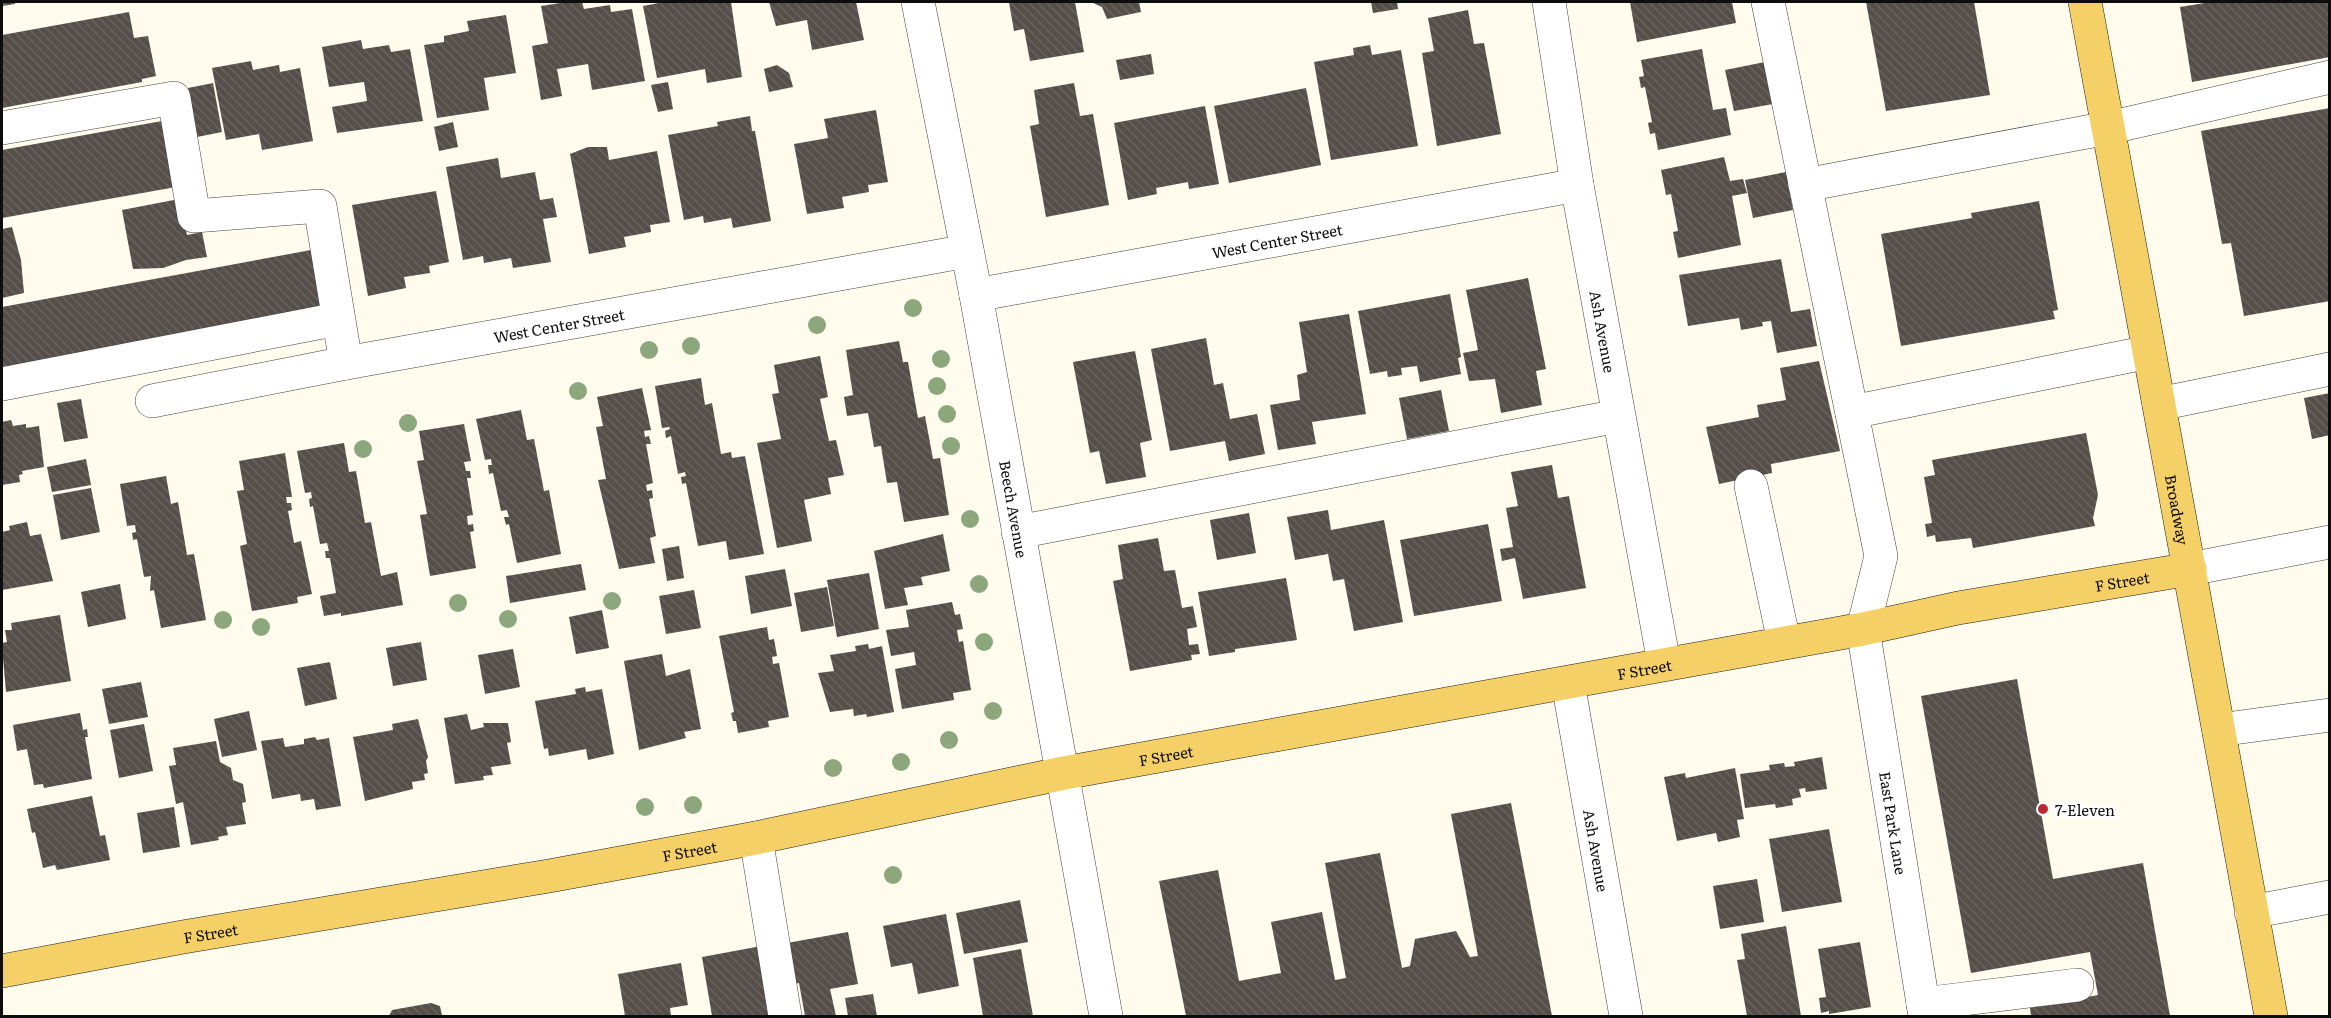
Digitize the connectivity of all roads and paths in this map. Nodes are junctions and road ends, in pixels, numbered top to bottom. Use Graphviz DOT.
graph roads {
  1 [pos="918,2"];
  2 [pos="1549,2"];
  3 [pos="1768,2"];
  4 [pos="2085,2"];
  5 [pos="2330,77"];
  6 [pos="2,128"];
  7 [pos="2108,128"];
  8 [pos="1577,185"];
  9 [pos="1805,185"];
  10 [pos="967,251"];
  11 [pos="976,295"];
  12 [pos="338,319"];
  13 [pos="2149,352"];
  14 [pos="346,363"];
  15 [pos="2330,369"];
  16 [pos="2,384"];
  17 [pos="152,401"];
  18 [pos="2159,404"];
  19 [pos="1852,412"];
  20 [pos="1618,416"];
  21 [pos="1751,486"];
  22 [pos="1018,532"];
  23 [pos="2330,542"];
  24 [pos="2190,569"];
  25 [pos="1863,629"];
  26 [pos="1784,642"];
  27 [pos="1665,663"];
  28 [pos="1568,683"];
  29 [pos="2330,716"];
  30 [pos="2218,730"];
  31 [pos="1064,773"];
  32 [pos="756,838"];
  33 [pos="2330,897"];
  34 [pos="2251,912"];
  35 [pos="2,970"];
  36 [pos="2077,985"];
  37 [pos="1924,1010"];
  38 [pos="785,1017"];
  39 [pos="1106,1017"];
  40 [pos="1626,1017"];
  41 [pos="2271,1017"];
  1 -- 10 [label="street, Beech Avenue"];
  2 -- 8 [label="street, Ash Avenue"];
  3 -- 9 [label="street"];
  4 -- 7 [label="main road, Broadway"];
  5 -- 7 [label="street"];
  6 -- 12 [label="street"];
  7 -- 9 [label="street"];
  7 -- 13 [label="main road, Broadway"];
  8 -- 11 [label="street, West Center Street"];
  8 -- 20 [label="street, Ash Avenue"];
  9 -- 19 [label="street"];
  10 -- 11 [label="street, Beech Avenue"];
  10 -- 14 [label="street, West Center Street"];
  11 -- 22 [label="street, Beech Avenue"];
  12 -- 14 [label="street"];
  12 -- 16 [label="street"];
  13 -- 18 [label="main road, Broadway"];
  13 -- 19 [label="street"];
  14 -- 17 [label="street, West Center Street"];
  15 -- 18 [label="street"];
  18 -- 24 [label="main road, Broadway"];
  19 -- 25 [label="street"];
  20 -- 22 [label="street"];
  20 -- 27 [label="street, Ash Avenue"];
  21 -- 26 [label="street"];
  22 -- 31 [label="street, Beech Avenue"];
  23 -- 24 [label="street, F Street"];
  24 -- 25 [label="main road, F Street"];
  24 -- 30 [label="main road, Broadway"];
  25 -- 26 [label="main road, F Street"];
  25 -- 37 [label="street, East Park Lane"];
  26 -- 27 [label="main road, F Street"];
  27 -- 28 [label="main road, F Street"];
  28 -- 31 [label="main road, F Street"];
  28 -- 40 [label="street, Ash Avenue"];
  29 -- 30 [label="street"];
  30 -- 34 [label="main road, Broadway"];
  31 -- 32 [label="main road, F Street"];
  31 -- 39 [label="street, Beech Avenue"];
  32 -- 35 [label="main road, F Street"];
  32 -- 38 [label="street"];
  33 -- 34 [label="street"];
  34 -- 41 [label="main road, Broadway"];
  36 -- 37 [label="street"];
}
